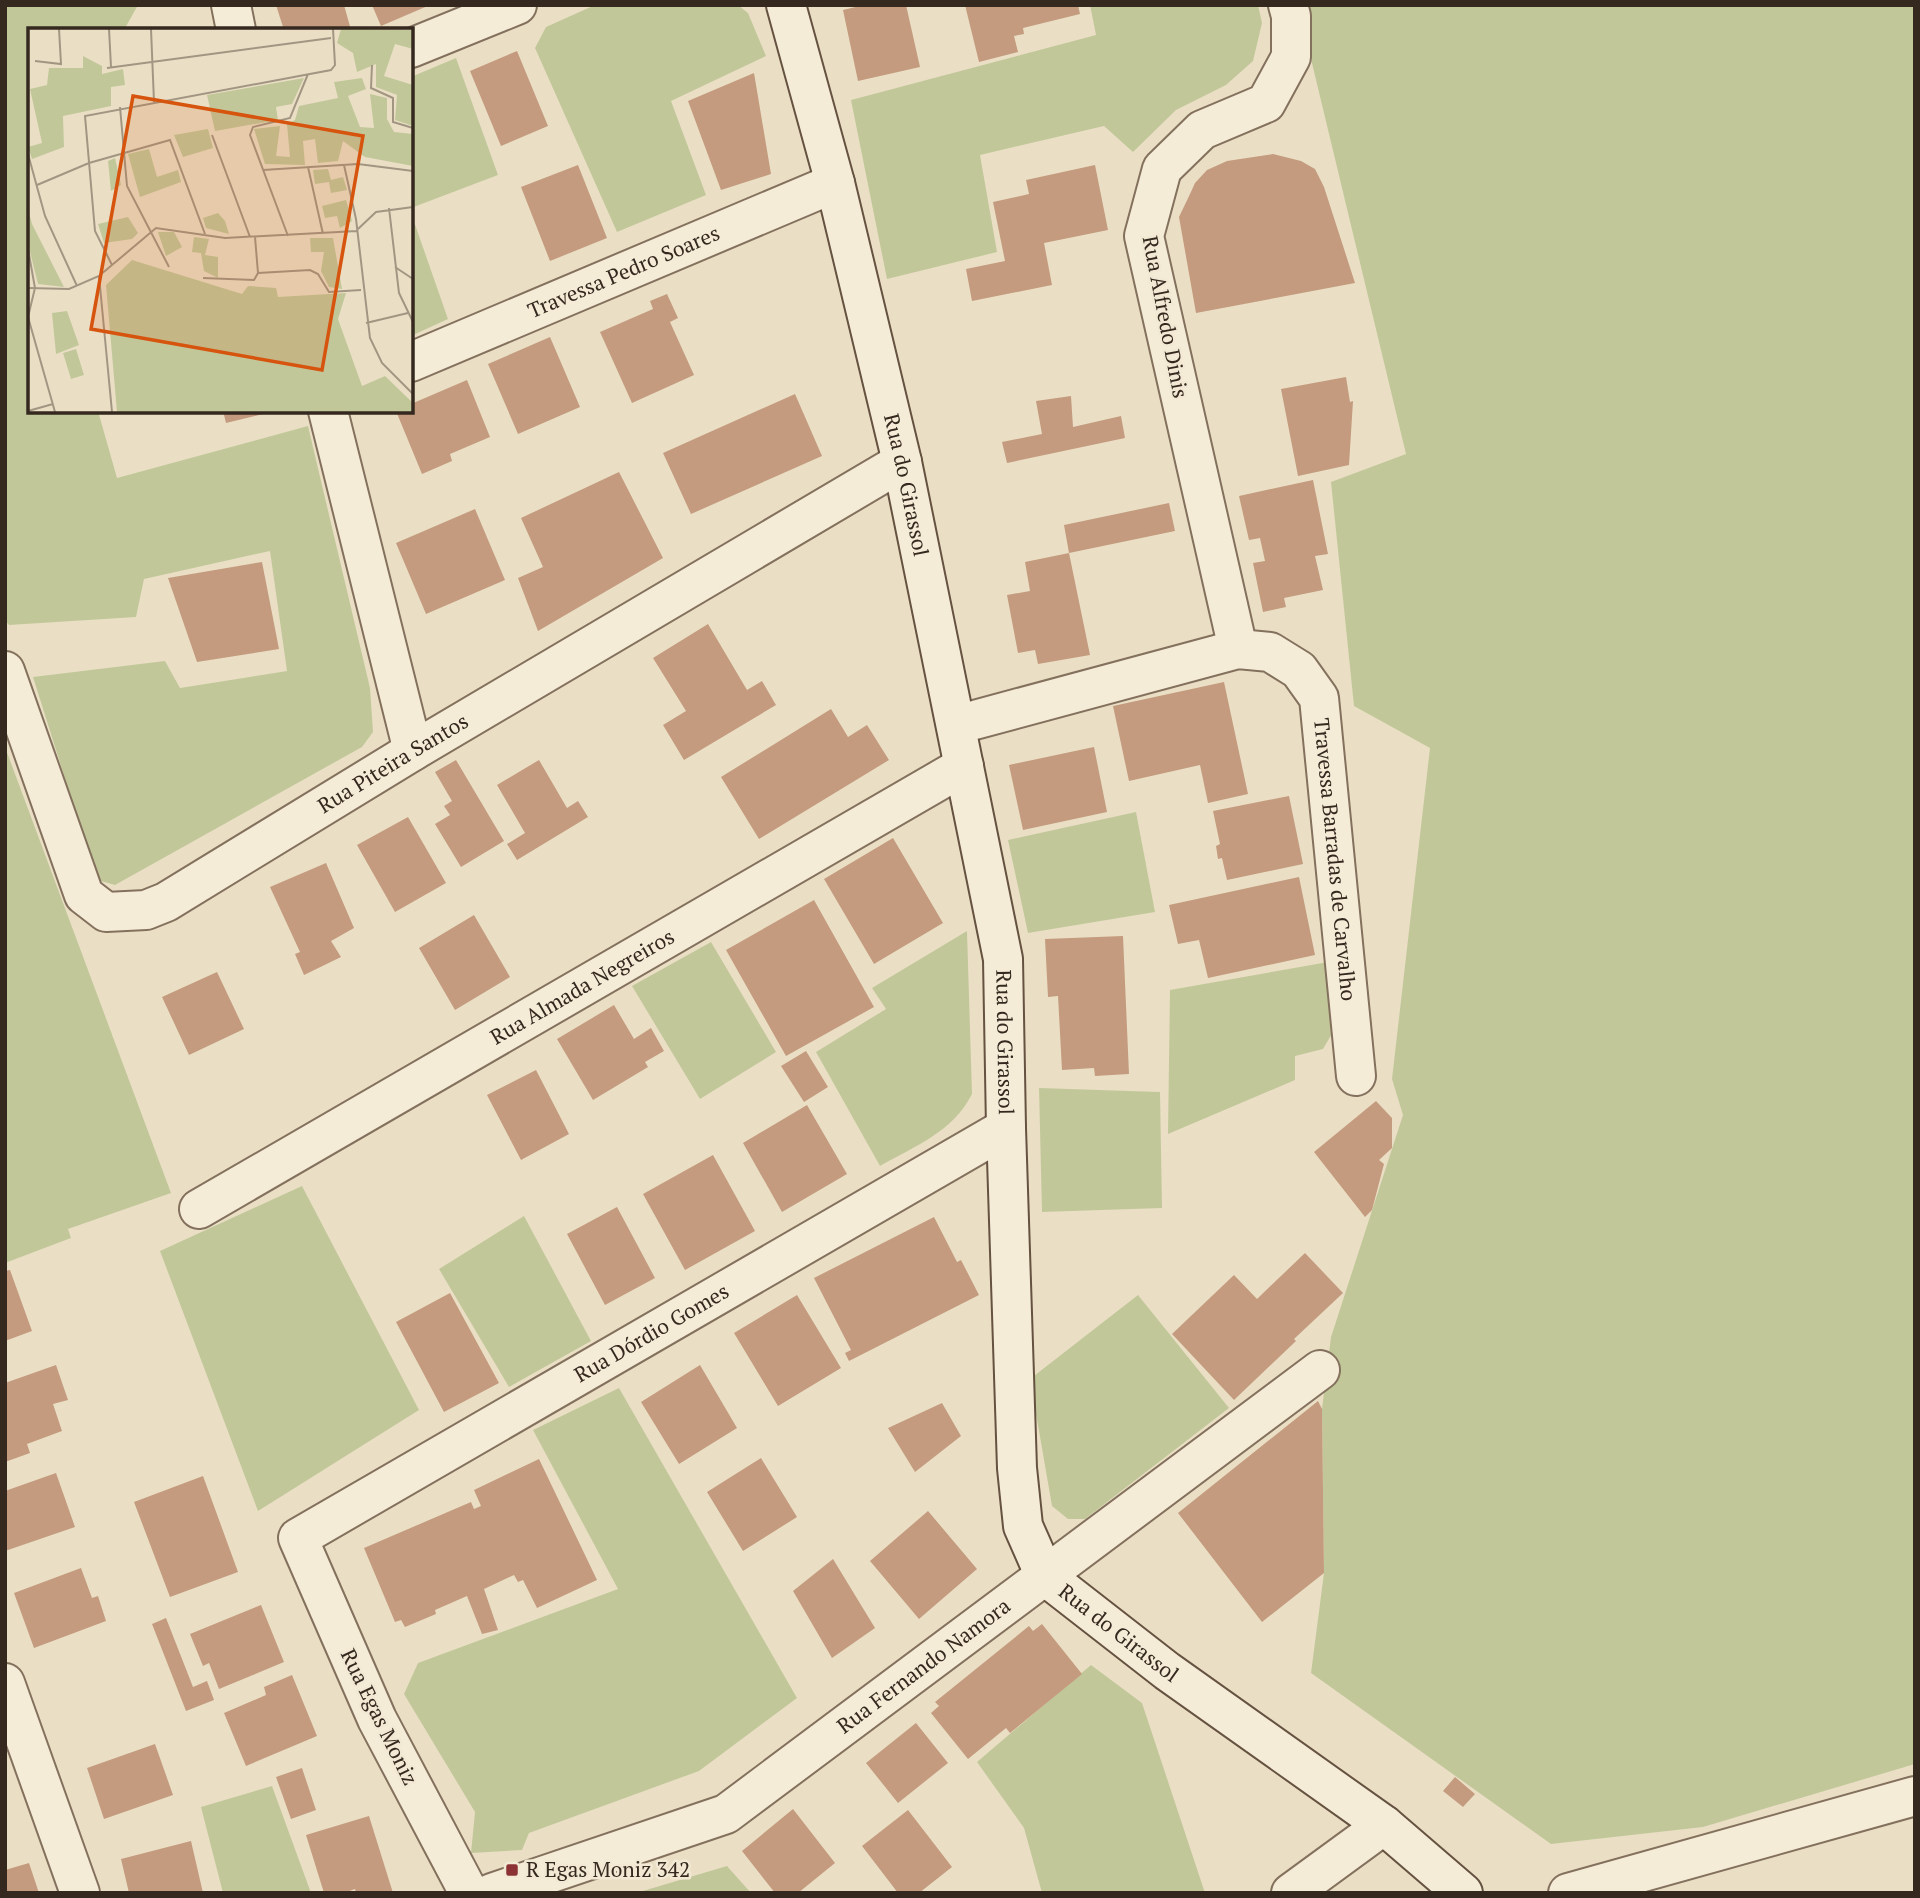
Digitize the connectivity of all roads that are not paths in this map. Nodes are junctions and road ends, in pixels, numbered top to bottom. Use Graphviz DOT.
graph roads {
  1 [pos="230,5"];
  2 [pos="517,5"];
  3 [pos="786,5"];
  4 [pos="1288,5"];
  5 [pos="236,28"];
  6 [pos="413,47"];
  7 [pos="835,183"];
  8 [pos="413,361"];
  9 [pos="328,413"];
  10 [pos="902,462"];
  11 [pos="1238,649"];
  12 [pos="5,671"];
  13 [pos="957,725"];
  14 [pos="413,751"];
  15 [pos="964,766"];
  16 [pos="1356,1076"];
  17 [pos="1006,1128"];
  18 [pos="200,1209"];
  19 [pos="1320,1370"];
  20 [pos="298,1538"];
  21 [pos="1045,1576"];
  22 [pos="5,1683"];
  23 [pos="12,1720"];
  24 [pos="1915,1796"];
  25 [pos="1384,1825"];
  26 [pos="80,1893"];
  27 [pos="469,1893"];
  28 [pos="492,1893"];
  29 [pos="1291,1893"];
  30 [pos="1463,1893"];
  31 [pos="1568,1893"];
  1 -- 5 [label="street"];
  2 -- 6 [label="street"];
  3 -- 7 [label="street, Rua do Girassol"];
  4 -- 11 [label="street, Rua Alfredo Dinis"];
  7 -- 8 [label="street, Travessa Pedro Soares"];
  7 -- 10 [label="street, Rua do Girassol"];
  9 -- 14 [label="street"];
  10 -- 13 [label="street, Rua do Girassol"];
  10 -- 14 [label="street, Rua Piteira Santos"];
  11 -- 13 [label="street, Travessa Barradas de Carvalho"];
  11 -- 16 [label="street, Travessa Barradas de Carvalho"];
  12 -- 14 [label="street, Rua Piteira Santos"];
  13 -- 15 [label="street, Rua do Girassol"];
  15 -- 17 [label="street, Rua do Girassol"];
  15 -- 18 [label="street, Rua Almada Negreiros"];
  17 -- 20 [label="street, Rua Dórdio Gomes"];
  17 -- 21 [label="street, Rua do Girassol"];
  19 -- 21 [label="street, Rua Fernando Namora"];
  20 -- 27 [label="street, Rua Egas Moniz"];
  21 -- 25 [label="street, Rua do Girassol"];
  21 -- 28 [label="street, Rua Fernando Namora"];
  22 -- 23 [label="street"];
  23 -- 26 [label="street"];
  24 -- 31 [label="street"];
  25 -- 29 [label="street"];
  25 -- 30 [label="street, Rua do Girassol"];
}
